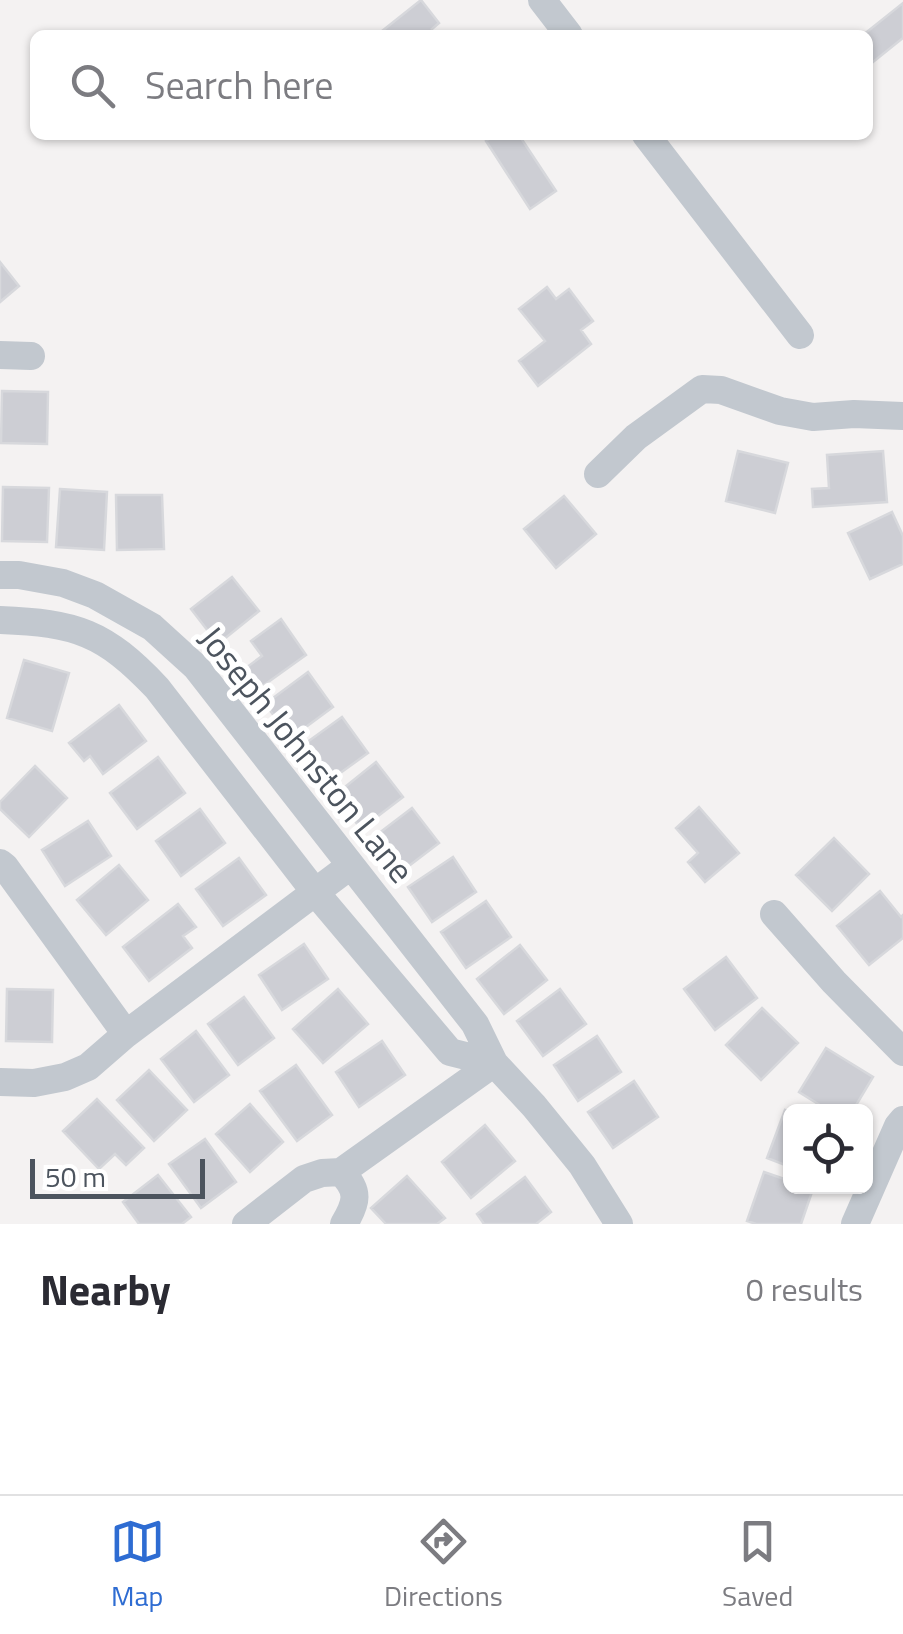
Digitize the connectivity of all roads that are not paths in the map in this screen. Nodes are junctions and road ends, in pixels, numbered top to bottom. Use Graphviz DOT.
graph roads {
  1 [pos="542,0"];
  2 [pos="565,30"];
  3 [pos="650,140"];
  4 [pos="800,335"];
  5 [pos="0,356"];
  6 [pos="31,356"];
  7 [pos="903,416"];
  8 [pos="598,474"];
  9 [pos="0,575"];
  10 [pos="121,610"];
  11 [pos="0,620"];
  12 [pos="102,641"];
  13 [pos="0,863"];
  14 [pos="350,866"];
  15 [pos="314,892"];
  16 [pos="774,914"];
  17 [pos="126,1034"];
  18 [pos="903,1052"];
  19 [pos="494,1063"];
  20 [pos="0,1082"];
  21 [pos="903,1120"];
  22 [pos="341,1172"];
  23 [pos="246,1224"];
  24 [pos="344,1224"];
  25 [pos="619,1224"];
  26 [pos="855,1224"];
  1 -- 2 [label="street"];
  3 -- 4 [label="street"];
  5 -- 6 [label="street"];
  7 -- 8 [label="street"];
  9 -- 10 [label="street, Joseph Johnston Lane"];
  10 -- 12 [label="street"];
  10 -- 14 [label="street, Joseph Johnston Lane"];
  11 -- 12 [label="street, Joseph Johnston Lane"];
  12 -- 15 [label="street, Joseph Johnston Lane"];
  13 -- 17 [label="street"];
  14 -- 15 [label="street"];
  14 -- 19 [label="street, Joseph Johnston Lane"];
  15 -- 17 [label="street"];
  15 -- 19 [label="street, Joseph Johnston Lane"];
  16 -- 18 [label="street"];
  17 -- 20 [label="street"];
  19 -- 22 [label="street"];
  19 -- 25 [label="street, Joseph Johnston Lane"];
  21 -- 26 [label="street"];
  22 -- 23 [label="street"];
  22 -- 24 [label="street"];
}
